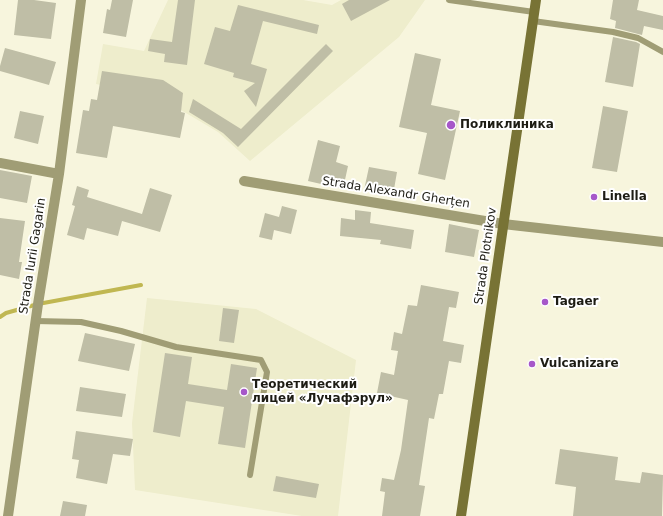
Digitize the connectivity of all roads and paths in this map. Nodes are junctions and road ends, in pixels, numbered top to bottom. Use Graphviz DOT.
graph roads {
  1 [pos="81,0"];
  2 [pos="449,0"];
  3 [pos="536,0"];
  4 [pos="534,16"];
  5 [pos="663,52"];
  6 [pos="0,163"];
  7 [pos="59,174"];
  8 [pos="244,181"];
  9 [pos="503,224"];
  10 [pos="663,242"];
  11 [pos="35,321"];
  12 [pos="250,475"];
  13 [pos="8,516"];
  14 [pos="461,516"];
  1 -- 7 [label="street, Strada Iurii Gagarin"];
  2 -- 4 [label="lane"];
  3 -- 4 [label="main road, Strada Plotnikov"];
  4 -- 5 [label="lane"];
  4 -- 9 [label="main road, Strada Plotnikov"];
  6 -- 7 [label="street"];
  7 -- 11 [label="street, Strada Iurii Gagarin"];
  8 -- 9 [label="street, Strada Alexandr Gherțen"];
  9 -- 10 [label="street, Strada Alexandr Gherțen"];
  9 -- 14 [label="main road, Strada Plotnikov"];
  11 -- 12 [label="lane"];
  11 -- 13 [label="street, Strada Iurii Gagarin"];
}
